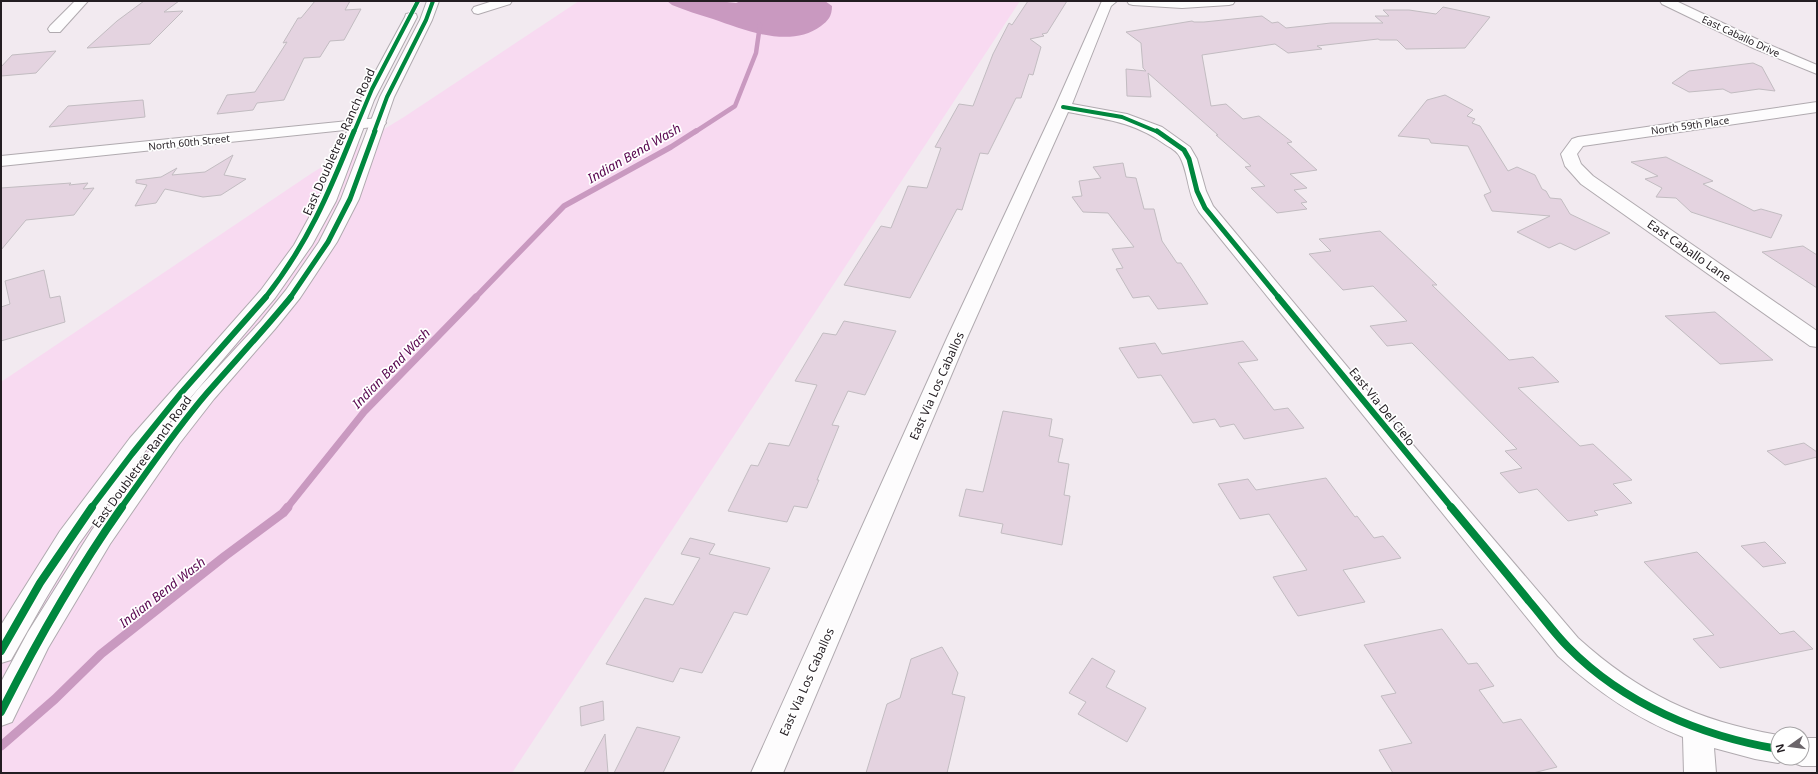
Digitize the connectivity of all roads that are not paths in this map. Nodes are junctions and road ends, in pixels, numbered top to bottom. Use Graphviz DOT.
graph roads {
  1 [pos="82,1"];
  2 [pos="418,1"];
  3 [pos="433,1"];
  4 [pos="506,1"];
  5 [pos="1111,1"];
  6 [pos="1133,1"];
  7 [pos="1229,1"];
  8 [pos="1666,1"];
  9 [pos="478,10"];
  10 [pos="417,21"];
  11 [pos="55,29"];
  12 [pos="1817,70"];
  13 [pos="1063,107"];
  14 [pos="1817,107"];
  15 [pos="378,123"];
  16 [pos="356,125"];
  17 [pos="1569,154"];
  18 [pos="1,161"];
  19 [pos="1817,340"];
  20 [pos="1,651"];
  21 [pos="1,712"];
  22 [pos="1698,730"];
  23 [pos="1770,748"];
  24 [pos="767,773"];
  25 [pos="1700,773"];
  1 -- 11 [label="street"];
  2 -- 10 [label="street, East Doubletree Ranch Road"];
  3 -- 10 [label="street, East Doubletree Ranch Road"];
  4 -- 9 [label="street"];
  5 -- 13 [label="street, East Via Los Caballos"];
  6 -- 7 [label="street"];
  8 -- 12 [label="street, East Caballo Drive"];
  10 -- 15 [label="street, East Doubletree Ranch Road"];
  10 -- 16 [label="street, East Doubletree Ranch Road"];
  13 -- 22 [label="street, East Via Del Cielo"];
  13 -- 24 [label="street, East Via Los Caballos"];
  14 -- 17 [label="street, North 59th Place"];
  15 -- 16 [label="street, North 60th Street"];
  15 -- 21 [label="street, East Doubletree Ranch Road"];
  16 -- 18 [label="street, North 60th Street"];
  16 -- 20 [label="street, East Doubletree Ranch Road"];
  17 -- 19 [label="street, East Caballo Lane"];
  22 -- 23 [label="street, East Via Del Cielo"];
  22 -- 25 [label="street"];
}
